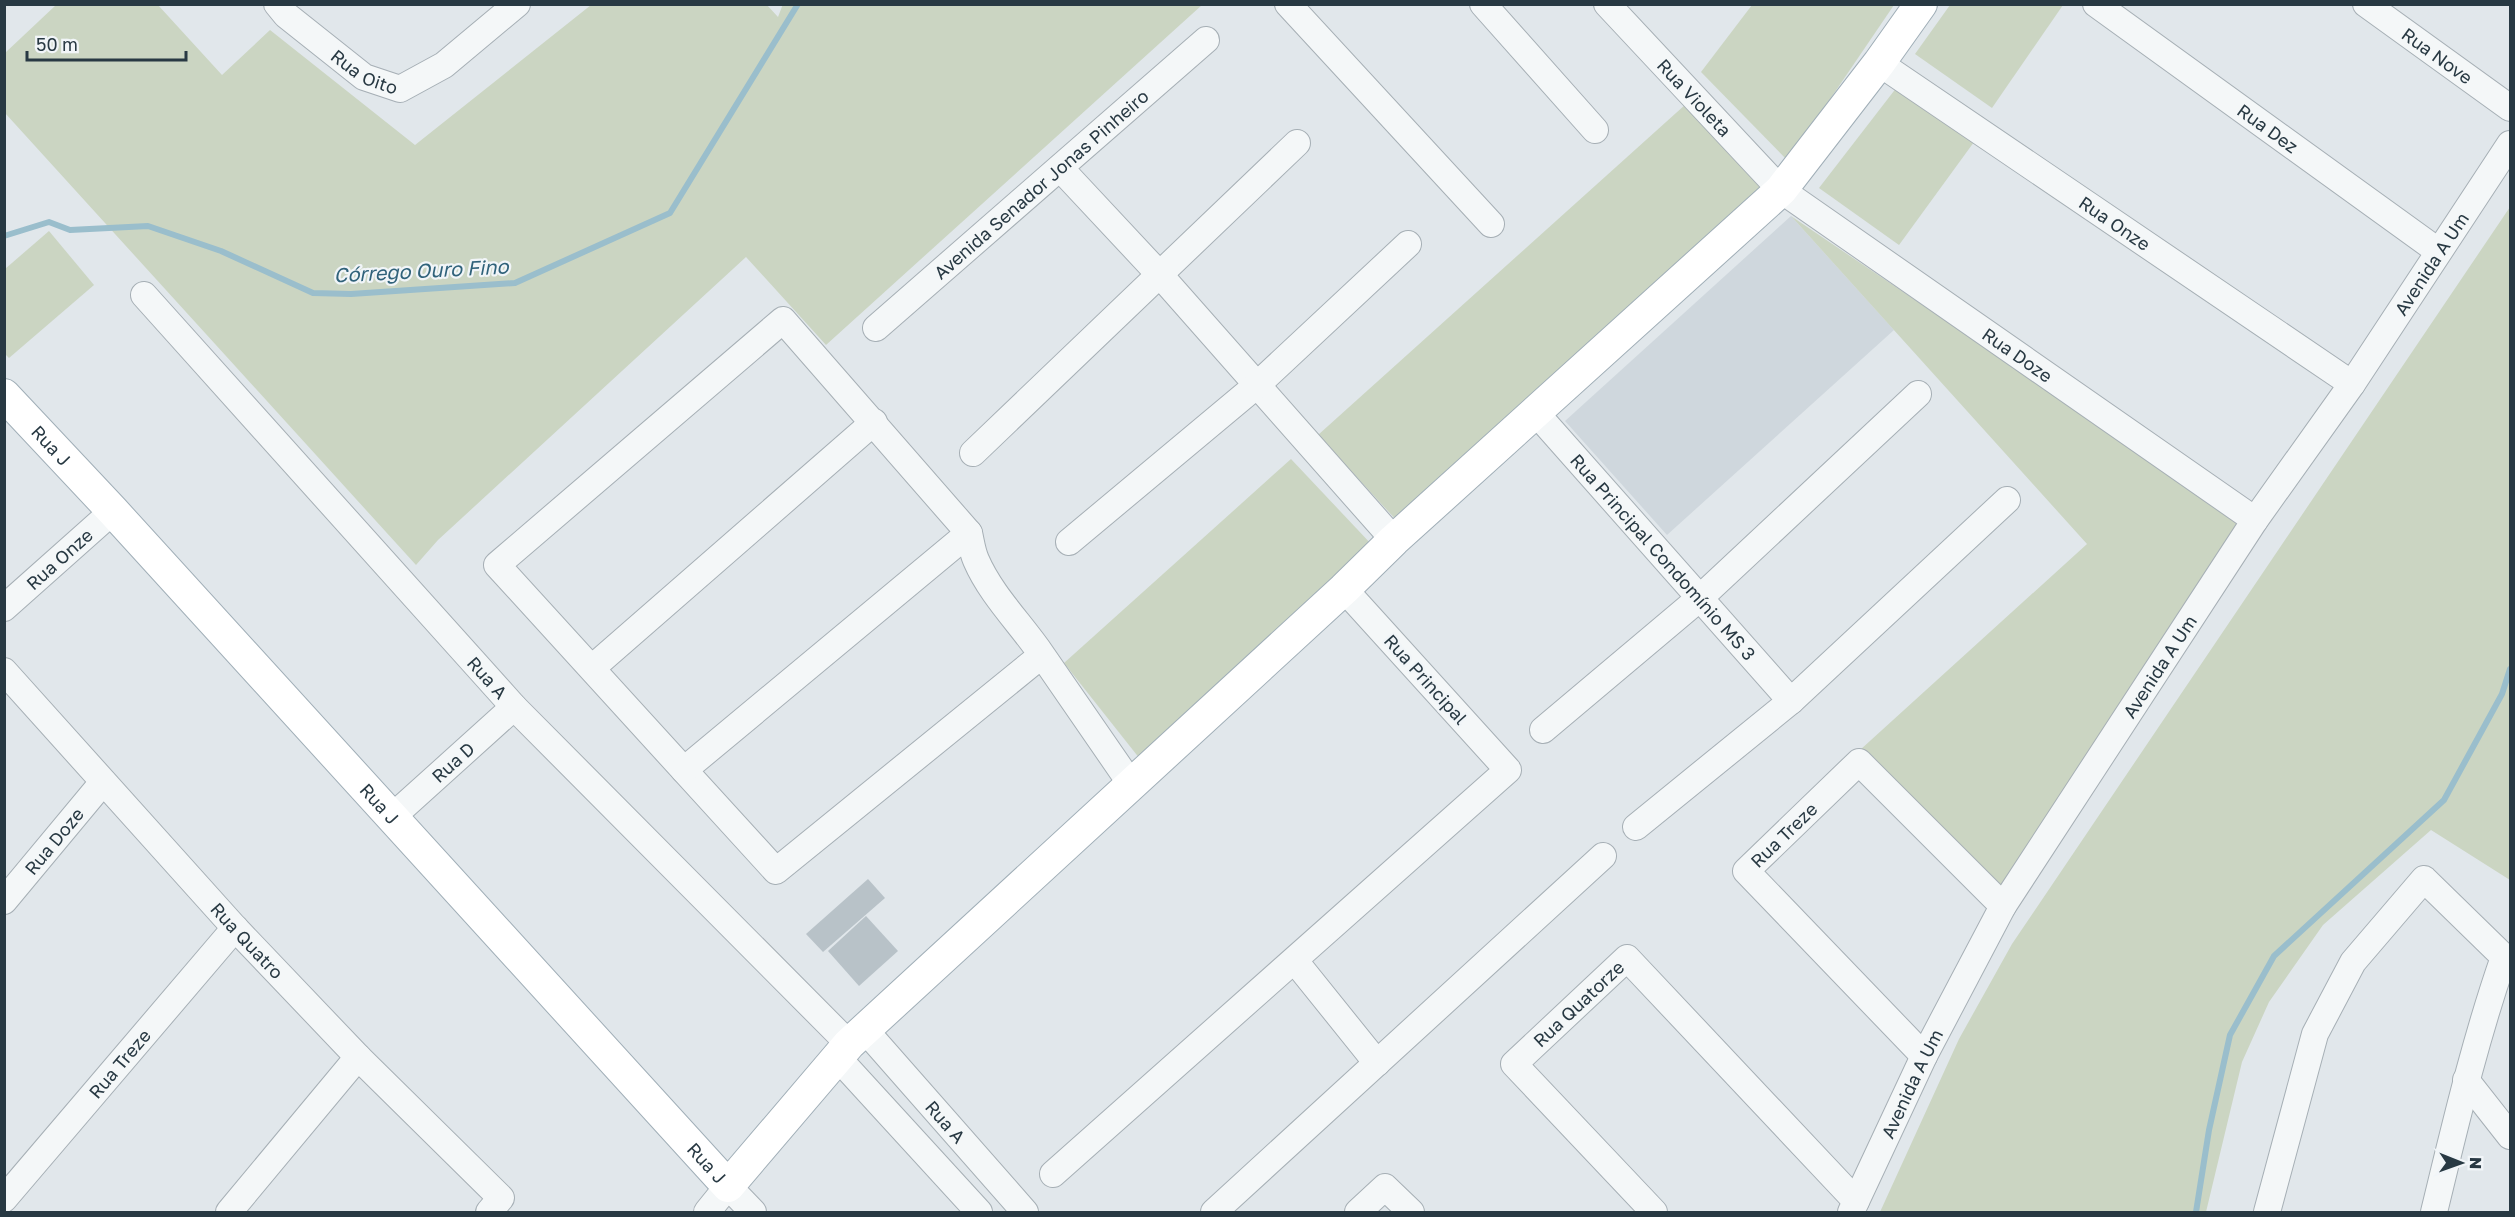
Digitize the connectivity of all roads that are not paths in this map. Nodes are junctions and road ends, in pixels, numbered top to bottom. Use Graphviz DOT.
graph roads {
  1 [pos="516,4"];
  2 [pos="1483,4"];
  3 [pos="1608,4"];
  4 [pos="1921,4"];
  5 [pos="2096,4"];
  6 [pos="2366,4"];
  7 [pos="287,8"];
  8 [pos="1297,8"];
  9 [pos="1206,40"];
  10 [pos="1879,63"];
  11 [pos="2511,108"];
  12 [pos="1595,130"];
  13 [pos="1297,143"];
  14 [pos="2511,144"];
  15 [pos="1060,168"];
  16 [pos="1781,190"];
  17 [pos="1491,224"];
  18 [pos="1408,244"];
  19 [pos="2438,251"];
  20 [pos="1160,275"];
  21 [pos="144,295"];
  22 [pos="876,328"];
  23 [pos="2352,384"];
  24 [pos="1257,385"];
  25 [pos="1918,394"];
  26 [pos="4,395"];
  27 [pos="1536,413"];
  28 [pos="874,422"];
  29 [pos="973,453"];
  30 [pos="2007,500"];
  31 [pos="113,511"];
  32 [pos="2255,520"];
  33 [pos="969,532"];
  34 [pos="1394,540"];
  35 [pos="1069,542"];
  36 [pos="1344,589"];
  37 [pos="1701,597"];
  38 [pos="4,608"];
  39 [pos="1042,655"];
  40 [pos="592,668"];
  41 [pos="4,672"];
  42 [pos="1791,701"];
  43 [pos="514,707"];
  44 [pos="1542,730"];
  45 [pos="684,770"];
  46 [pos="103,782"];
  47 [pos="1131,784"];
  48 [pos="392,817"];
  49 [pos="1636,827"];
  50 [pos="1603,856"];
  51 [pos="4,901"];
  52 [pos="2003,906"];
  53 [pos="235,928"];
  54 [pos="1295,961"];
  55 [pos="851,1044"];
  56 [pos="1924,1056"];
  57 [pos="358,1057"];
  58 [pos="1377,1063"];
  59 [pos="2466,1080"];
  60 [pos="2511,1136"];
  61 [pos="1053,1174"];
  62 [pos="728,1186"];
  63 [pos="4,1199"];
  64 [pos="495,1205"];
  65 [pos="1853,1207"];
  66 [pos="229,1212"];
  67 [pos="707,1212"];
  68 [pos="753,1212"];
  69 [pos="979,1212"];
  70 [pos="1025,1212"];
  71 [pos="1214,1212"];
  72 [pos="1358,1212"];
  73 [pos="1411,1212"];
  74 [pos="1654,1212"];
  75 [pos="2267,1212"];
  76 [pos="2434,1212"];
  1 -- 7 [label="street, Rua Oito"];
  2 -- 12 [label="street"];
  3 -- 16 [label="street, Rua Violeta"];
  4 -- 10 [label="main road"];
  5 -- 19 [label="street, Rua Dez"];
  6 -- 11 [label="street, Rua Nove"];
  8 -- 17 [label="street"];
  9 -- 15 [label="street, Avenida Senador Jonas Pinheiro"];
  10 -- 16 [label="main road"];
  10 -- 23 [label="street, Rua Onze"];
  13 -- 20 [label="street"];
  14 -- 19 [label="street, Avenida A Um"];
  15 -- 20 [label="street"];
  15 -- 22 [label="street, Avenida Senador Jonas Pinheiro"];
  16 -- 27 [label="main road"];
  16 -- 32 [label="street, Rua Doze"];
  18 -- 24 [label="street"];
  19 -- 23 [label="street, Avenida A Um"];
  20 -- 24 [label="street"];
  20 -- 29 [label="street"];
  21 -- 43 [label="street, Rua A"];
  23 -- 32 [label="street, Avenida A Um"];
  24 -- 34 [label="street"];
  24 -- 35 [label="street"];
  25 -- 37 [label="street"];
  26 -- 31 [label="main road, Rua J"];
  27 -- 34 [label="main road"];
  27 -- 37 [label="street, Rua Principal Condomínio MS 3"];
  28 -- 33 [label="street"];
  28 -- 40 [label="street"];
  28 -- 40 [label="street"];
  30 -- 42 [label="street"];
  31 -- 38 [label="street, Rua Onze"];
  31 -- 48 [label="main road, Rua J"];
  32 -- 52 [label="street, Avenida A Um"];
  33 -- 39 [label="street"];
  33 -- 45 [label="street"];
  34 -- 36 [label="main road"];
  36 -- 47 [label="main road"];
  36 -- 54 [label="street, Rua Principal"];
  37 -- 42 [label="street, Rua Principal Condomínio MS 3"];
  37 -- 44 [label="street"];
  39 -- 45 [label="street"];
  39 -- 47 [label="street"];
  40 -- 45 [label="street"];
  41 -- 46 [label="street, Rua Quatro"];
  42 -- 49 [label="street"];
  43 -- 48 [label="street, Rua D"];
  43 -- 55 [label="street, Rua A"];
  46 -- 51 [label="street, Rua Doze"];
  46 -- 53 [label="street, Rua Quatro"];
  47 -- 55 [label="main road"];
  48 -- 62 [label="main road, Rua J"];
  50 -- 58 [label="street"];
  52 -- 56 [label="street, Avenida A Um"];
  52 -- 56 [label="street, Rua Treze"];
  53 -- 57 [label="street, Rua Quatro"];
  53 -- 63 [label="street, Rua Treze"];
  54 -- 58 [label="street"];
  54 -- 61 [label="street"];
  55 -- 62 [label="main road"];
  55 -- 69 [label="street, Rua A"];
  55 -- 70 [label="street, Rua A"];
  56 -- 65 [label="street, Avenida A Um"];
  57 -- 64 [label="street, Rua Quatro"];
  57 -- 66 [label="street"];
  58 -- 71 [label="street"];
  59 -- 60 [label="street"];
  59 -- 75 [label="street"];
  59 -- 76 [label="street"];
  62 -- 67 [label="street"];
  62 -- 68 [label="street, Rua J"];
  65 -- 74 [label="street, Rua Quatorze"];
  72 -- 73 [label="street"];
}
